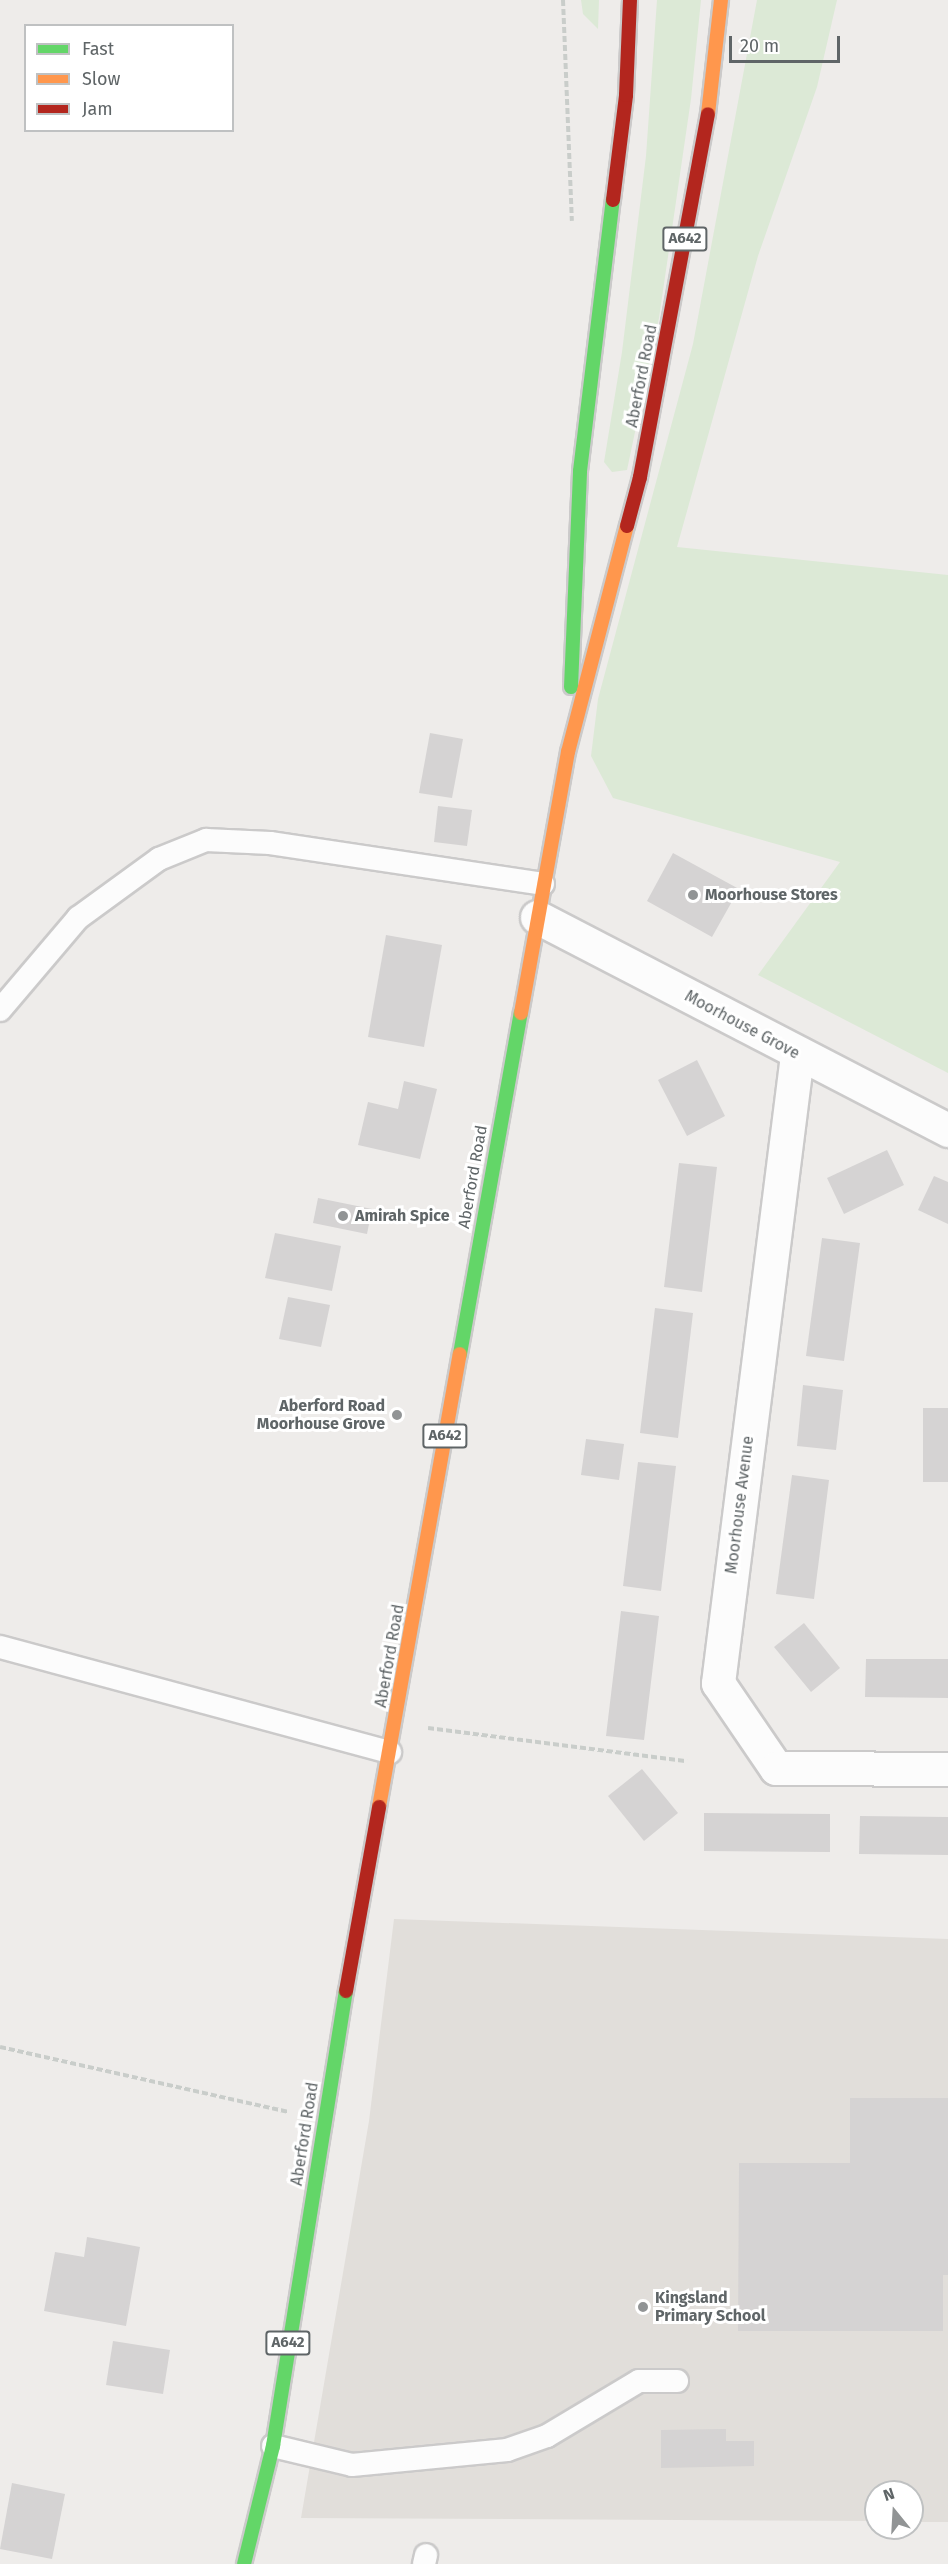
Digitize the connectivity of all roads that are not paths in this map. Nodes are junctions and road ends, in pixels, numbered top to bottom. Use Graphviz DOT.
graph roads {
  1 [pos="630,0"];
  2 [pos="721,0"];
  3 [pos="568,752"];
  4 [pos="543,884"];
  5 [pos="537,917"];
  6 [pos="0,1010"];
  7 [pos="797,1055"];
  8 [pos="948,1130"];
  9 [pos="0,1647"];
  10 [pos="390,1752"];
  11 [pos="948,1769"];
  12 [pos="677,2381"];
  13 [pos="273,2446"];
  14 [pos="244,2564"];
  1 -- 3 [label="main road, Aberford Road / A642"];
  2 -- 3 [label="main road, Aberford Road / A642"];
  3 -- 4 [label="main road, Aberford Road / A642"];
  4 -- 5 [label="main road, Aberford Road / A642"];
  4 -- 6 [label="lane"];
  5 -- 7 [label="street, Moorhouse Grove"];
  5 -- 10 [label="main road, Aberford Road / A642"];
  7 -- 8 [label="street, Moorhouse Grove"];
  7 -- 11 [label="street, Moorhouse Avenue"];
  9 -- 10 [label="lane"];
  10 -- 13 [label="main road, Aberford Road / A642"];
  12 -- 13 [label="lane"];
  13 -- 14 [label="main road, Aberford Road / A642"];
}
